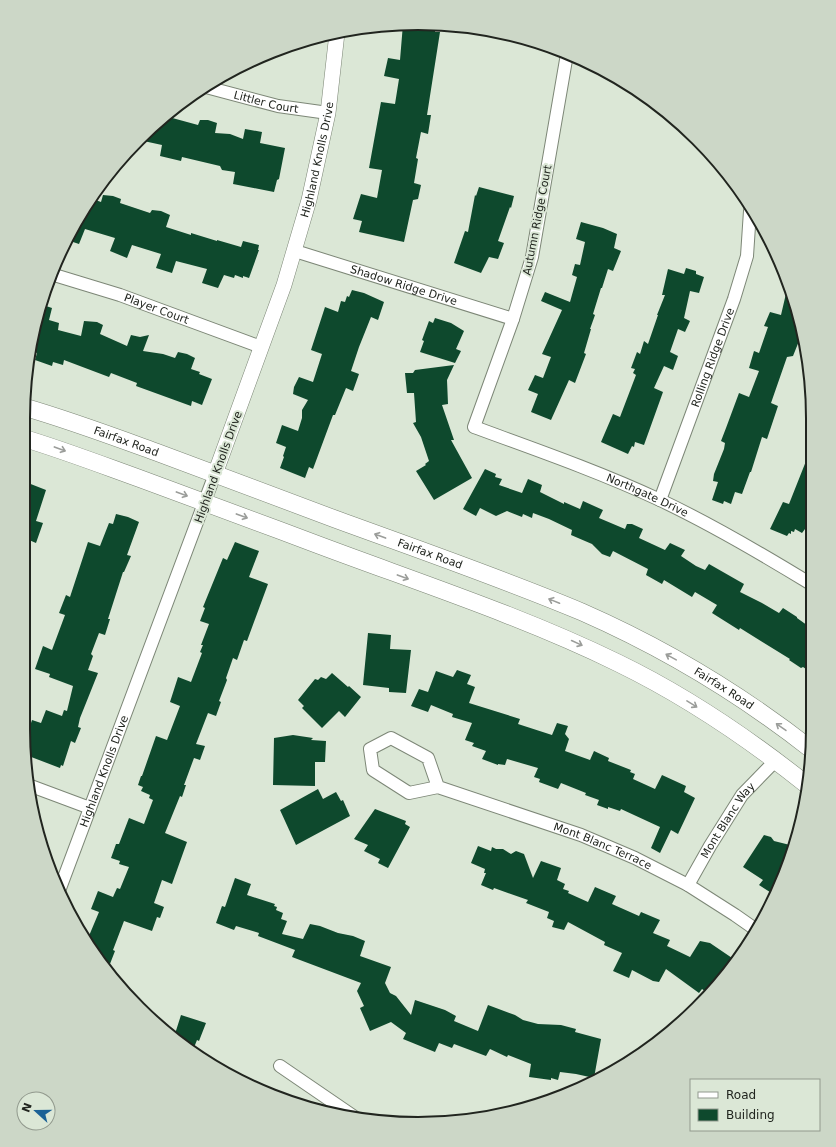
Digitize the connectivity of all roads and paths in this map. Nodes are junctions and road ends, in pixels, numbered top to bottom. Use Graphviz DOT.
graph roads {
  1 [pos="336,38"];
  2 [pos="566,60"];
  3 [pos="213,89"];
  4 [pos="328,113"];
  5 [pos="750,217"];
  6 [pos="295,251"];
  7 [pos="58,276"];
  8 [pos="513,319"];
  9 [pos="261,347"];
  10 [pos="30,409"];
  11 [pos="474,426"];
  12 [pos="30,440"];
  13 [pos="215,474"];
  14 [pos="660,500"];
  15 [pos="206,503"];
  16 [pos="806,581"];
  17 [pos="805,745"];
  18 [pos="776,760"];
  19 [pos="804,771"];
  20 [pos="803,782"];
  21 [pos="438,786"];
  22 [pos="34,787"];
  23 [pos="90,808"];
  24 [pos="62,882"];
  25 [pos="688,885"];
  26 [pos="752,927"];
  27 [pos="280,1066"];
  28 [pos="345,1110"];
  1 -- 4 [label="street, Highland Knolls Drive"];
  2 -- 8 [label="street, Autumn Ridge Court"];
  3 -- 4 [label="street, Littler Court"];
  4 -- 6 [label="street, Highland Knolls Drive"];
  5 -- 14 [label="street, Rolling Ridge Drive"];
  6 -- 8 [label="street, Shadow Ridge Drive"];
  6 -- 9 [label="street, Highland Knolls Drive"];
  7 -- 9 [label="street, Player Court"];
  8 -- 11 [label="street, Autumn Ridge Court"];
  9 -- 13 [label="street, Highland Knolls Drive"];
  10 -- 13 [label="main road, Fairfax Road"];
  11 -- 14 [label="street, Northgate Drive"];
  12 -- 15 [label="main road, one-way"];
  13 -- 15 [label="street, Highland Knolls Drive"];
  17 -- 13 [label="main road, Fairfax Road, one-way"];
  14 -- 16 [label="street, Northgate Drive"];
  15 -- 18 [label="main road, one-way"];
  15 -- 23 [label="street, Highland Knolls Drive"];
  18 -- 19 [label="main road"];
  18 -- 20 [label="main road"];
  18 -- 25 [label="street, Mont Blanc Way"];
  21 -- 21 [label="street"];
  21 -- 25 [label="street, Mont Blanc Terrace"];
  22 -- 23 [label="street"];
  23 -- 24 [label="street, Highland Knolls Drive"];
  25 -- 26 [label="street, Mont Blanc Terrace"];
  27 -- 28 [label="street"];
}
